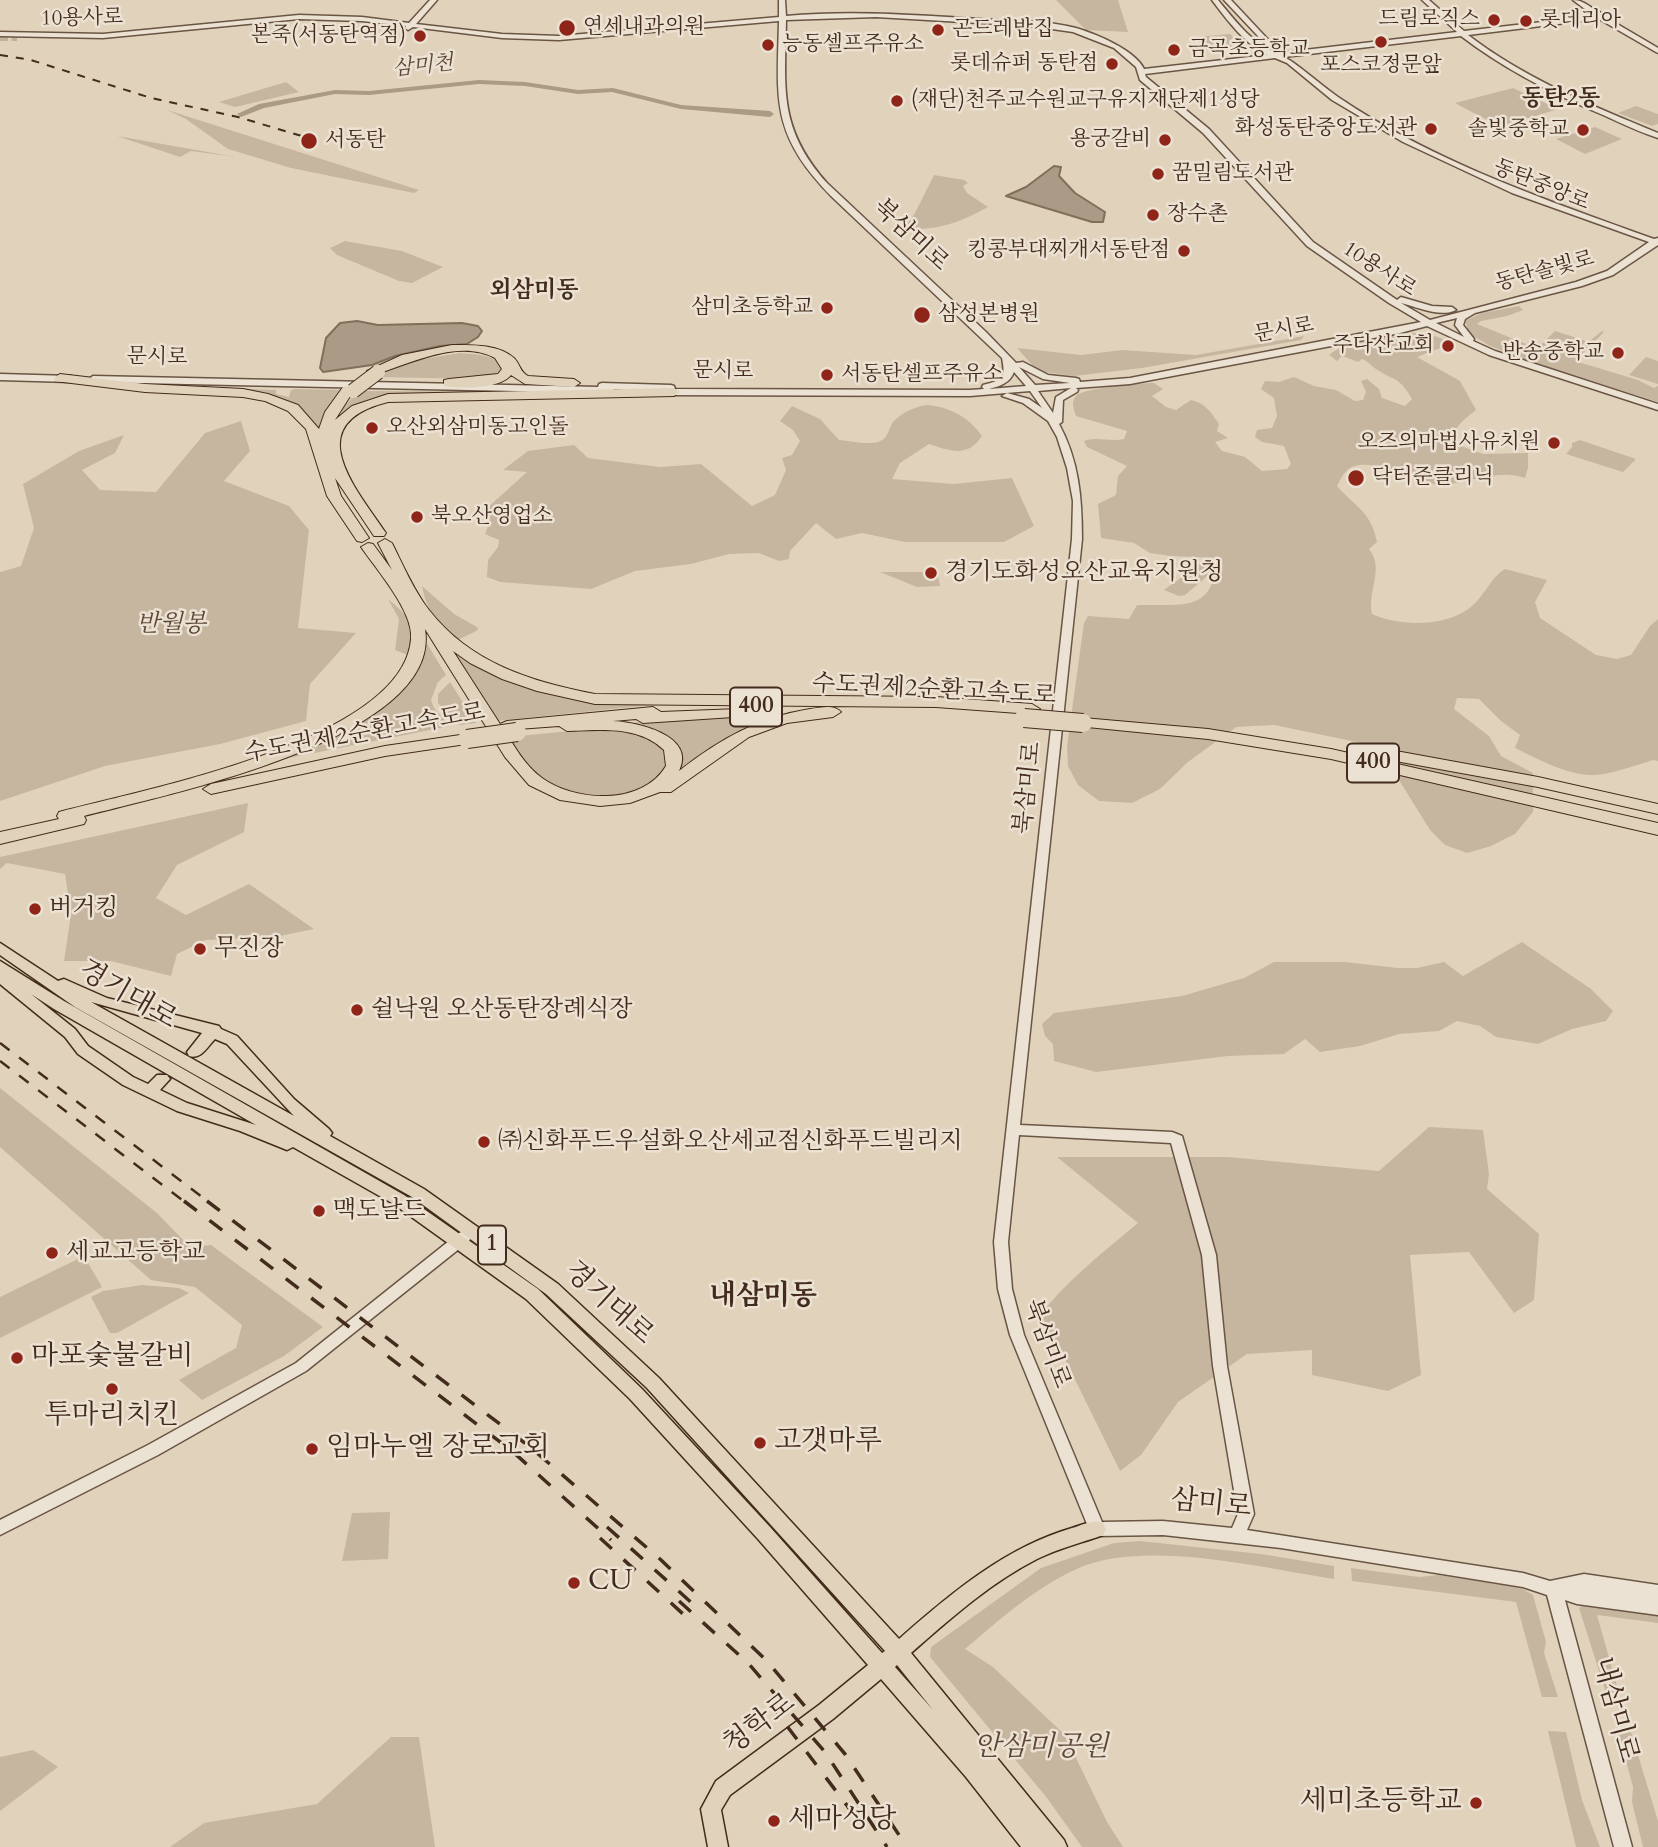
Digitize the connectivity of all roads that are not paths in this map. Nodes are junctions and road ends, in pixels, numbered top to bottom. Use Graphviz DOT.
graph roads {
  1 [pos="434,0"];
  2 [pos="782,0"];
  3 [pos="1215,0"];
  4 [pos="1227,0"];
  5 [pos="1424,0"];
  6 [pos="1576,0"];
  7 [pos="1587,4"];
  8 [pos="853,15"];
  9 [pos="1603,16"];
  10 [pos="781,20"];
  11 [pos="210,26"];
  12 [pos="408,27"];
  13 [pos="1462,33"];
  14 [pos="2,36"];
  15 [pos="18,37"];
  16 [pos="1269,43"];
  17 [pos="1257,45"];
  18 [pos="1658,48"];
  19 [pos="1277,56"];
  20 [pos="1140,72"];
  21 [pos="1658,136"];
  22 [pos="1656,244"];
  23 [pos="1396,300"];
  24 [pos="1477,309"];
  25 [pos="1431,320"];
  26 [pos="1398,328"];
  27 [pos="1457,338"];
  28 [pos="1470,339"];
  29 [pos="995,345"];
  30 [pos="376,371"];
  31 [pos="0,375"];
  32 [pos="60,378"];
  33 [pos="449,383"];
  34 [pos="1089,383"];
  35 [pos="633,387"];
  36 [pos="1034,388"];
  37 [pos="957,390"];
  38 [pos="674,392"];
  39 [pos="970,393"];
  40 [pos="1658,405"];
  41 [pos="1058,429"];
  42 [pos="327,458"];
  43 [pos="417,613"];
  44 [pos="1005,708"];
  45 [pos="849,710"];
  46 [pos="1028,714"];
  47 [pos="1083,719"];
  48 [pos="567,726"];
  49 [pos="512,729"];
  50 [pos="465,736"];
  51 [pos="1658,809"];
  52 [pos="65,816"];
  53 [pos="1658,829"];
  54 [pos="0,832"];
  55 [pos="0,838"];
  56 [pos="0,948"];
  57 [pos="0,966"];
  58 [pos="0,976"];
  59 [pos="47,982"];
  60 [pos="214,1030"];
  61 [pos="194,1052"];
  62 [pos="162,1079"];
  63 [pos="149,1092"];
  64 [pos="1012,1130"];
  65 [pos="338,1146"];
  66 [pos="324,1158"];
  67 [pos="472,1231"];
  68 [pos="457,1242"];
  69 [pos="0,1528"];
  70 [pos="1097,1528"];
  71 [pos="1237,1535"];
  72 [pos="1552,1587"];
  73 [pos="1658,1592"];
  74 [pos="1658,1607"];
  75 [pos="897,1651"];
  76 [pos="880,1667"];
  77 [pos="718,1847"];
  78 [pos="1034,1847"];
  79 [pos="1057,1847"];
  80 [pos="1623,1847"];
  1 -- 12 [label="street"];
  2 -- 8 [label="street"];
  2 -- 10 [label="street, 북삼미로"];
  3 -- 17 [label="street, 동탄중앙로"];
  4 -- 16 [label="street, 동탄중앙로"];
  5 -- 13 [label="street"];
  6 -- 7 [label="street"];
  7 -- 9 [label="street"];
  8 -- 10 [label="street, 10용사로"];
  8 -- 20 [label="street, 10용사로"];
  9 -- 13 [label="street"];
  9 -- 18 [label="street"];
  10 -- 12 [label="street, 10용사로"];
  10 -- 20 [label="street, 10용사로"];
  10 -- 29 [label="street, 북삼미로"];
  11 -- 12 [label="street, 10용사로"];
  11 -- 14 [label="street"];
  11 -- 15 [label="street, 10용사로"];
  13 -- 19 [label="street"];
  13 -- 21 [label="street"];
  16 -- 17 [label="street"];
  16 -- 19 [label="street, 동탄중앙로"];
  17 -- 19 [label="street, 동탄중앙로"];
  19 -- 20 [label="street"];
  19 -- 22 [label="street, 동탄중앙로"];
  20 -- 23 [label="street, 10용사로"];
  22 -- 24 [label="street, 동탄솔빛로"];
  23 -- 24 [label="street"];
  23 -- 25 [label="street, 10용사로"];
  23 -- 26 [label="street"];
  24 -- 25 [label="street, 동탄솔빛로"];
  24 -- 28 [label="street"];
  25 -- 26 [label="street, 문시로"];
  25 -- 27 [label="street, 10용사로"];
  25 -- 28 [label="street, 10용사로"];
  26 -- 27 [label="street"];
  26 -- 34 [label="street, 문시로"];
  27 -- 40 [label="street, 10용사로"];
  28 -- 40 [label="street, 10용사로"];
  29 -- 34 [label="street"];
  29 -- 36 [label="street, 북삼미로"];
  29 -- 37 [label="street"];
  30 -- 33 [label="highway"];
  30 -- 35 [label="highway"];
  30 -- 42 [label="highway, bridge"];
  31 -- 32 [label="street, 문시로"];
  31 -- 33 [label="street, 문시로"];
  32 -- 38 [label="street, 문시로"];
  32 -- 42 [label="highway"];
  33 -- 35 [label="street, 문시로"];
  34 -- 36 [label="street, 문시로"];
  34 -- 41 [label="street"];
  35 -- 37 [label="street, 문시로"];
  36 -- 37 [label="street, 문시로"];
  36 -- 39 [label="street, 문시로"];
  36 -- 41 [label="street, 북삼미로"];
  38 -- 39 [label="street, 문시로"];
  38 -- 42 [label="highway"];
  39 -- 41 [label="street"];
  41 -- 64 [label="street, 북삼미로"];
  42 -- 43 [label="highway"];
  42 -- 43 [label="highway"];
  43 -- 44 [label="highway"];
  43 -- 45 [label="highway"];
  43 -- 48 [label="highway"];
  43 -- 52 [label="highway"];
  44 -- 46 [label="highway, 수도권제2순환고속도로 / 400"];
  44 -- 49 [label="highway, 수도권제2순환고속도로 / 400"];
  45 -- 46 [label="highway, 수도권제2순환고속도로 / 400"];
  45 -- 48 [label="highway, 수도권제2순환고속도로 / 400"];
  46 -- 47 [label="highway, 수도권제2순환고속도로 / 400, bridge"];
  47 -- 51 [label="highway, 수도권제2순환고속도로 / 400"];
  47 -- 53 [label="highway, 수도권제2순환고속도로 / 400"];
  48 -- 49 [label="highway, 수도권제2순환고속도로 / 400"];
  49 -- 50 [label="highway, 수도권제2순환고속도로 / 400, bridge"];
  50 -- 52 [label="highway, 수도권제2순환고속도로 / 400"];
  50 -- 55 [label="highway, 수도권제2순환고속도로 / 400"];
  52 -- 54 [label="highway, 수도권제2순환고속도로 / 400"];
  56 -- 59 [label="main road, 경기대로 / 1"];
  57 -- 66 [label="main road, 경기대로 / 1"];
  58 -- 63 [label="main road"];
  59 -- 60 [label="main road"];
  59 -- 65 [label="main road, 경기대로 / 1"];
  60 -- 61 [label="main road"];
  60 -- 65 [label="main road"];
  62 -- 63 [label="main road"];
  63 -- 66 [label="main road"];
  64 -- 70 [label="street, 북삼미로"];
  64 -- 71 [label="street"];
  65 -- 67 [label="main road, 경기대로 / 1"];
  66 -- 68 [label="main road, 경기대로 / 1"];
  67 -- 68 [label="street"];
  67 -- 75 [label="main road, 경기대로 / 1"];
  68 -- 69 [label="street"];
  68 -- 76 [label="main road, 경기대로 / 1"];
  70 -- 71 [label="street, 삼미로"];
  70 -- 75 [label="main road, 삼미로"];
  71 -- 72 [label="street, 삼미로"];
  72 -- 73 [label="street, 삼미로"];
  72 -- 74 [label="street, 삼미로"];
  72 -- 80 [label="street, 내삼미로"];
  75 -- 76 [label="main road, 청학로"];
  75 -- 79 [label="main road, 경기대로 / 1"];
  76 -- 77 [label="main road, 청학로"];
  76 -- 78 [label="main road, 경기대로 / 1"];
}
